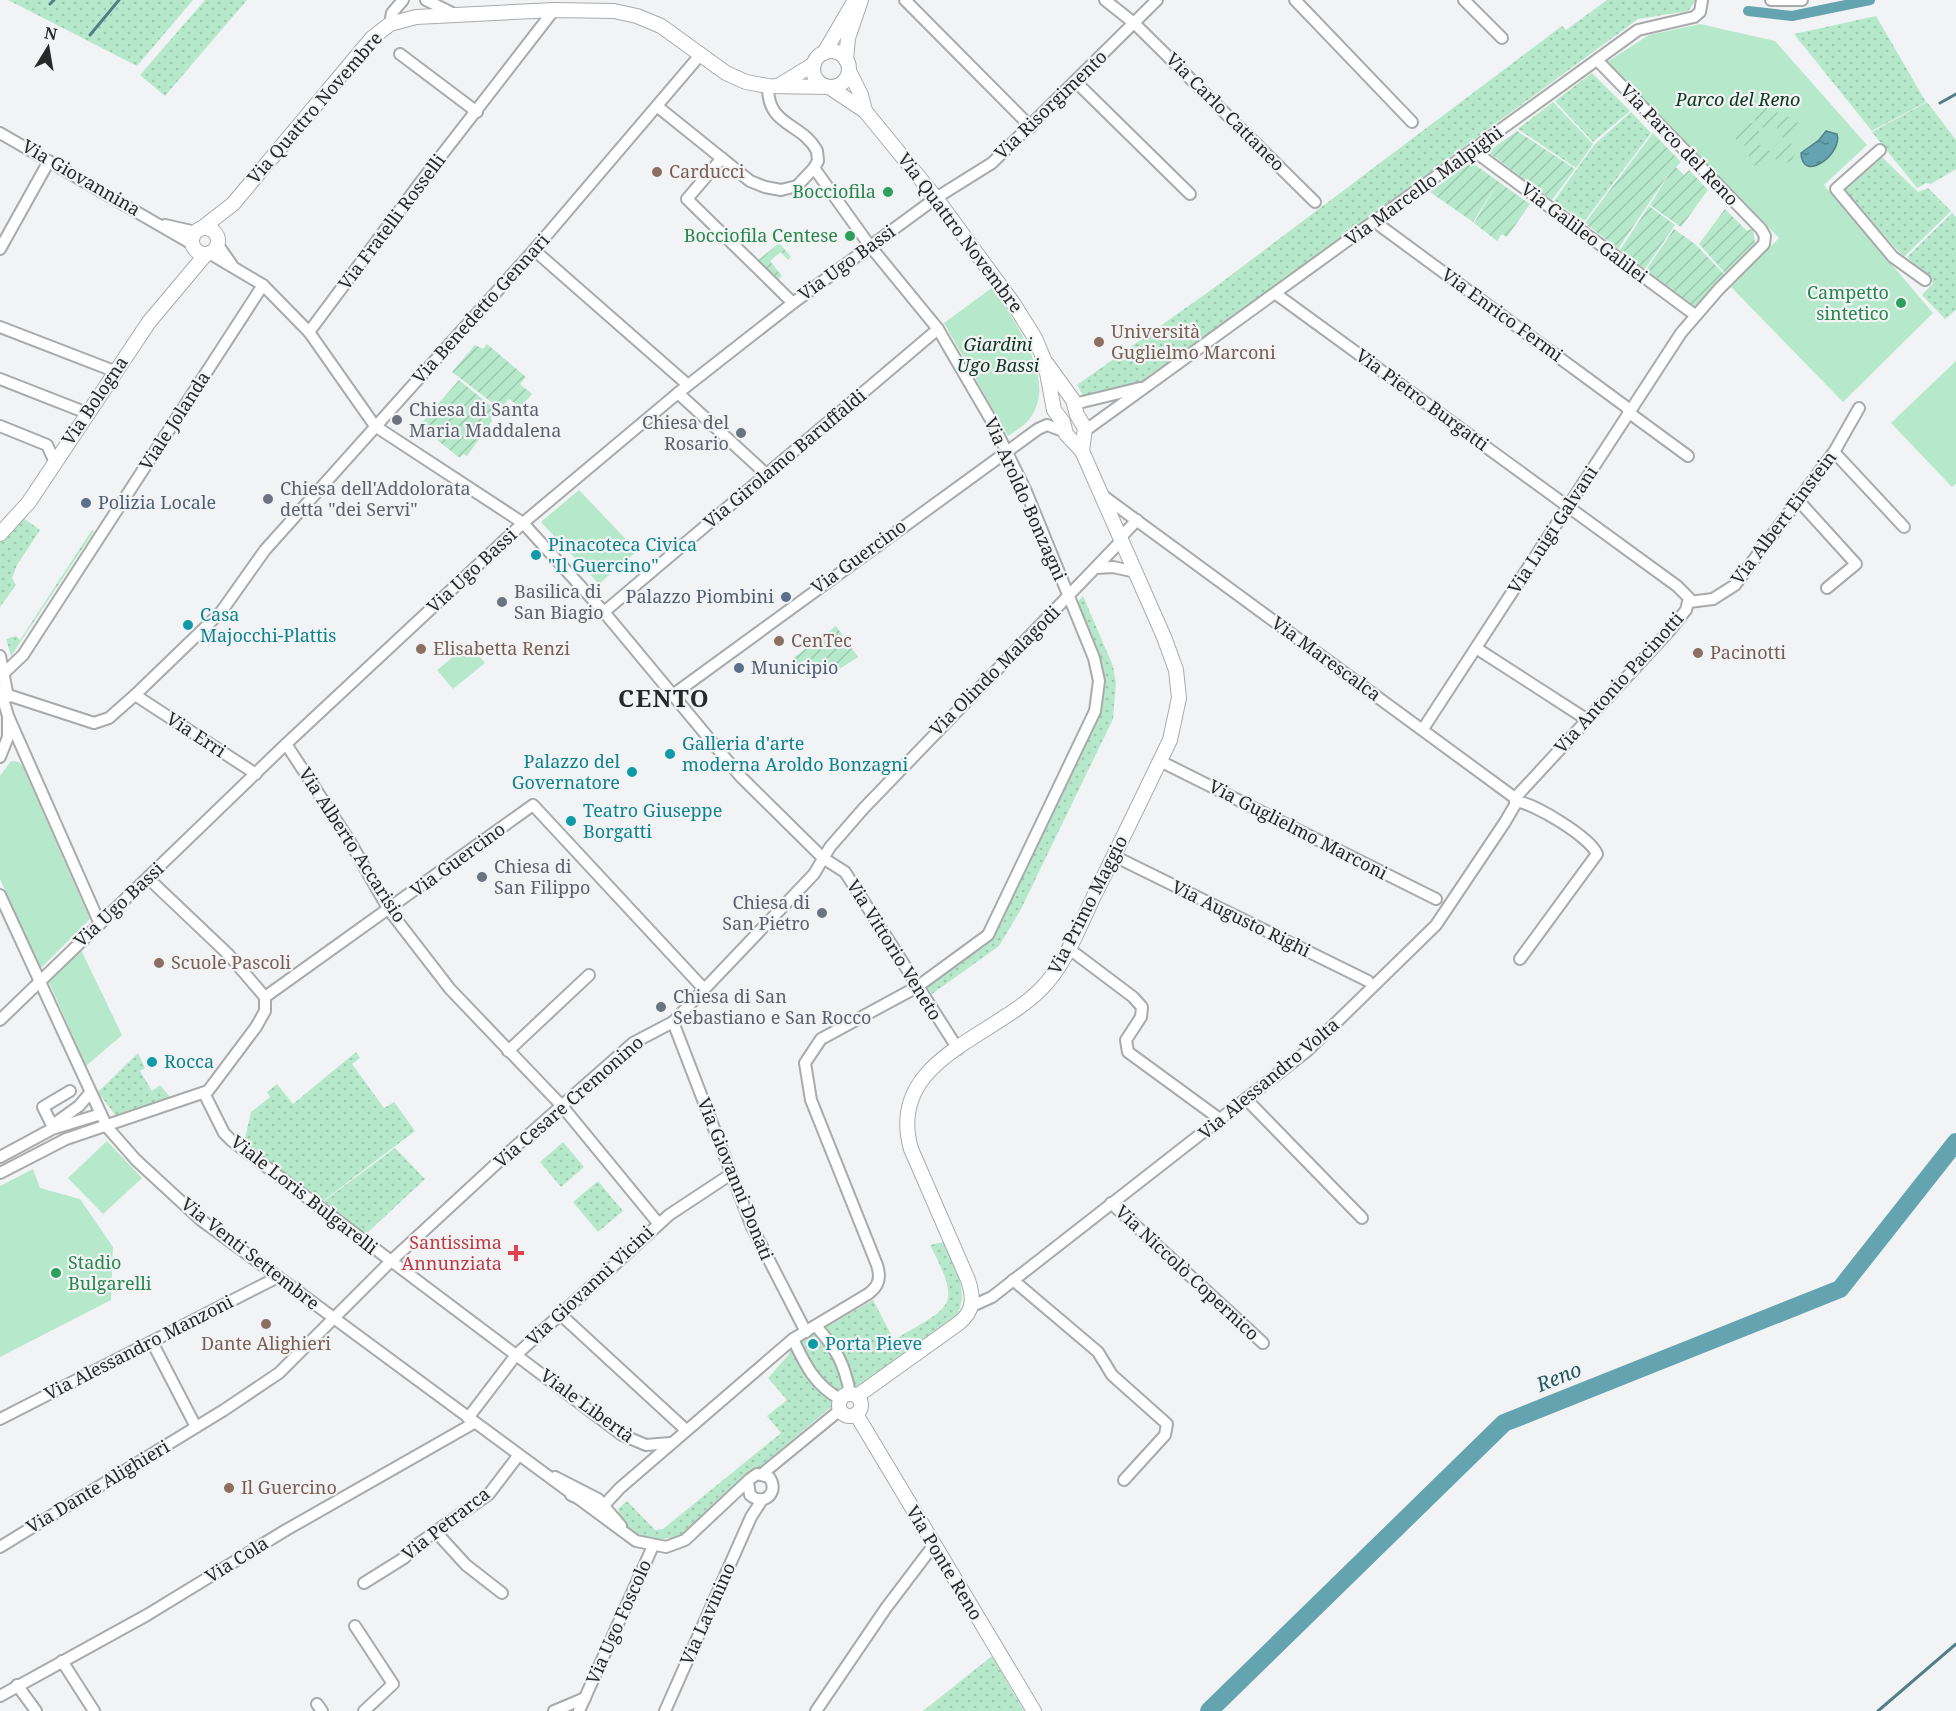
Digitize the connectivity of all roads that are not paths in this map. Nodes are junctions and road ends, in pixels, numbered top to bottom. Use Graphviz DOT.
graph roads {
  1 [pos="404,0"];
  2 [pos="426,0"];
  3 [pos="855,0"];
  4 [pos="861,0"];
  5 [pos="904,0"];
  6 [pos="1105,0"];
  7 [pos="1157,0"];
  8 [pos="1295,0"];
  9 [pos="1464,0"];
  10 [pos="1702,0"];
  11 [pos="1771,0"];
  12 [pos="1802,0"];
  13 [pos="554,10"];
  14 [pos="459,15"];
  15 [pos="1134,23"];
  16 [pos="390,24"];
  17 [pos="1502,38"];
  18 [pos="824,53"];
  19 [pos="400,54"];
  20 [pos="701,54"];
  21 [pos="1597,60"];
  22 [pos="814,64"];
  23 [pos="848,66"];
  24 [pos="1076,82"];
  25 [pos="773,86"];
  26 [pos="829,87"];
  27 [pos="658,107"];
  28 [pos="865,111"];
  29 [pos="477,112"];
  30 [pos="1412,122"];
  31 [pos="1031,127"];
  32 [pos="0,133"];
  33 [pos="1880,150"];
  34 [pos="1474,151"];
  35 [pos="722,158"];
  36 [pos="49,161"];
  37 [pos="814,168"];
  38 [pos="1190,194"];
  39 [pos="936,198"];
  40 [pos="1315,202"];
  41 [pos="1375,222"];
  42 [pos="1761,229"];
  43 [pos="204,243"];
  44 [pos="870,246"];
  45 [pos="0,249"];
  46 [pos="534,250"];
  47 [pos="1925,280"];
  48 [pos="263,285"];
  49 [pos="1276,294"];
  50 [pos="793,303"];
  51 [pos="1695,315"];
  52 [pos="0,327"];
  53 [pos="938,329"];
  54 [pos="309,332"];
  55 [pos="1045,362"];
  56 [pos="114,371"];
  57 [pos="0,379"];
  58 [pos="688,385"];
  59 [pos="1147,387"];
  60 [pos="678,393"];
  61 [pos="1072,400"];
  62 [pos="1054,406"];
  63 [pos="1859,408"];
  64 [pos="1629,410"];
  65 [pos="87,413"];
  66 [pos="1047,425"];
  67 [pos="0,426"];
  68 [pos="375,426"];
  69 [pos="1078,438"];
  70 [pos="1008,452"];
  71 [pos="1834,452"];
  72 [pos="1688,456"];
  73 [pos="55,462"];
  74 [pos="765,474"];
  75 [pos="1102,495"];
  76 [pos="1797,499"];
  77 [pos="1569,507"];
  78 [pos="1137,520"];
  79 [pos="6,521"];
  80 [pos="523,524"];
  81 [pos="1904,527"];
  82 [pos="0,534"];
  83 [pos="1121,539"];
  84 [pos="1096,568"];
  85 [pos="1136,572"];
  86 [pos="1827,588"];
  87 [pos="1068,596"];
  88 [pos="1689,602"];
  89 [pos="604,612"];
  90 [pos="1476,648"];
  91 [pos="0,656"];
  92 [pos="4,673"];
  93 [pos="4,692"];
  94 [pos="674,694"];
  95 [pos="135,695"];
  96 [pos="8,716"];
  97 [pos="1586,719"];
  98 [pos="1423,729"];
  99 [pos="286,744"];
  100 [pos="0,757"];
  101 [pos="1160,761"];
  102 [pos="256,774"];
  103 [pos="1515,800"];
  104 [pos="1114,856"];
  105 [pos="823,858"];
  106 [pos="148,878"];
  107 [pos="0,895"];
  108 [pos="1436,898"];
  109 [pos="389,910"];
  110 [pos="99,924"];
  111 [pos="1068,948"];
  112 [pos="1520,959"];
  113 [pos="589,975"];
  114 [pos="38,981"];
  115 [pos="1368,981"];
  116 [pos="917,987"];
  117 [pos="704,989"];
  118 [pos="265,997"];
  119 [pos="0,1020"];
  120 [pos="673,1022"];
  121 [pos="958,1049"];
  122 [pos="508,1051"];
  123 [pos="70,1091"];
  124 [pos="90,1093"];
  125 [pos="204,1093"];
  126 [pos="1247,1100"];
  127 [pos="562,1106"];
  128 [pos="101,1114"];
  129 [pos="1221,1120"];
  130 [pos="51,1125"];
  131 [pos="107,1127"];
  132 [pos="28,1141"];
  133 [pos="0,1157"];
  134 [pos="0,1173"];
  135 [pos="732,1174"];
  136 [pos="465,1202"];
  137 [pos="1111,1203"];
  138 [pos="1362,1218"];
  139 [pos="658,1223"];
  140 [pos="393,1262"];
  141 [pos="278,1277"];
  142 [pos="1013,1280"];
  143 [pos="972,1306"];
  144 [pos="560,1314"];
  145 [pos="334,1319"];
  146 [pos="816,1326"];
  147 [pos="806,1332"];
  148 [pos="793,1339"];
  149 [pos="152,1342"];
  150 [pos="1263,1343"];
  151 [pos="516,1355"];
  152 [pos="847,1399"];
  153 [pos="0,1419"];
  154 [pos="471,1421"];
  155 [pos="196,1427"];
  156 [pos="686,1430"];
  157 [pos="673,1441"];
  158 [pos="518,1456"];
  159 [pos="782,1458"];
  160 [pos="532,1466"];
  161 [pos="762,1474"];
  162 [pos="772,1480"];
  163 [pos="1124,1480"];
  164 [pos="748,1482"];
  165 [pos="620,1488"];
  166 [pos="571,1495"];
  167 [pos="755,1498"];
  168 [pos="726,1503"];
  169 [pos="603,1504"];
  170 [pos="619,1525"];
  171 [pos="435,1531"];
  172 [pos="636,1541"];
  173 [pos="652,1546"];
  174 [pos="933,1546"];
  175 [pos="0,1547"];
  176 [pos="364,1583"];
  177 [pos="502,1593"];
  178 [pos="355,1626"];
  179 [pos="62,1661"];
  180 [pos="17,1685"];
  181 [pos="0,1696"];
  182 [pos="585,1698"];
  183 [pos="36,1711"];
  184 [pos="94,1711"];
  185 [pos="364,1711"];
  186 [pos="554,1711"];
  187 [pos="579,1711"];
  188 [pos="665,1711"];
  189 [pos="816,1711"];
  190 [pos="1034,1711"];
  1 -- 16 [label="street"];
  2 -- 14 [label="street"];
  3 -- 18 [label="main road"];
  4 -- 23 [label="main road"];
  5 -- 31 [label="street"];
  6 -- 15 [label="street, Via Carlo Cattaneo"];
  7 -- 15 [label="street, Via Risorgimento"];
  8 -- 30 [label="street"];
  9 -- 17 [label="street"];
  10 -- 21 [label="street, Via Marcello Malpighi"];
  11 -- 12 [label="street"];
  13 -- 14 [label="main road, Via Quattro Novembre"];
  13 -- 20 [label="main road, Via Quattro Novembre"];
  13 -- 29 [label="street, Via Fratelli Rosselli"];
  14 -- 16 [label="main road, Via Quattro Novembre"];
  15 -- 24 [label="street, Via Risorgimento"];
  15 -- 40 [label="street, Via Carlo Cattaneo"];
  16 -- 43 [label="main road, Via Quattro Novembre"];
  18 -- 22 [label="main road"];
  18 -- 23 [label="main road"];
  19 -- 29 [label="street"];
  20 -- 25 [label="main road, Via Quattro Novembre"];
  20 -- 27 [label="street, Via Benedetto Gennari"];
  21 -- 34 [label="street, Via Marcello Malpighi"];
  21 -- 42 [label="street, Via Parco del Reno"];
  22 -- 25 [label="main road"];
  22 -- 26 [label="main road, Via Quattro Novembre"];
  23 -- 26 [label="main road"];
  23 -- 28 [label="main road, Via Quattro Novembre"];
  24 -- 31 [label="street, Via Risorgimento"];
  24 -- 38 [label="street"];
  25 -- 26 [label="main road, Via Quattro Novembre"];
  25 -- 37 [label="street"];
  26 -- 28 [label="main road, Via Quattro Novembre"];
  27 -- 35 [label="street"];
  27 -- 46 [label="street, Via Benedetto Gennari"];
  28 -- 39 [label="main road, Via Quattro Novembre"];
  29 -- 54 [label="street, Via Fratelli Rosselli"];
  31 -- 39 [label="street, Via Risorgimento"];
  32 -- 36 [label="street, Via Giovannina"];
  33 -- 47 [label="street"];
  34 -- 41 [label="street, Via Marcello Malpighi"];
  34 -- 51 [label="street, Via Galileo Galilei"];
  35 -- 37 [label="street"];
  35 -- 50 [label="street"];
  36 -- 43 [label="street, Via Giovannina"];
  36 -- 45 [label="street"];
  37 -- 44 [label="street, Via Aroldo Bonzagni"];
  39 -- 44 [label="street, Via Ugo Bassi"];
  39 -- 55 [label="main road, Via Quattro Novembre"];
  41 -- 49 [label="street, Via Marcello Malpighi"];
  41 -- 64 [label="street, Via Enrico Fermi"];
  42 -- 51 [label="street, Via Luigi Galvani"];
  43 -- 48 [label="street, Via Giovannina"];
  43 -- 56 [label="main road, Via Bologna"];
  44 -- 50 [label="street, Via Ugo Bassi"];
  44 -- 53 [label="street, Via Aroldo Bonzagni"];
  46 -- 58 [label="street"];
  46 -- 68 [label="street, Via Benedetto Gennari"];
  48 -- 54 [label="street, Via Giovannina"];
  48 -- 92 [label="street, Viale Jolanda"];
  49 -- 59 [label="street, Via Marcello Malpighi"];
  49 -- 77 [label="street, Via Pietro Burgatti"];
  50 -- 58 [label="street, Via Ugo Bassi"];
  51 -- 64 [label="street, Via Luigi Galvani"];
  52 -- 56 [label="street"];
  53 -- 70 [label="street, Via Aroldo Bonzagni"];
  53 -- 74 [label="street, Via Girolamo Baruffaldi"];
  54 -- 68 [label="street, Via Giovannina"];
  55 -- 61 [label="main road, Via Quattro Novembre"];
  55 -- 62 [label="main road, Via Quattro Novembre"];
  56 -- 65 [label="main road, Via Bologna"];
  57 -- 65 [label="street"];
  58 -- 60 [label="street, Via Ugo Bassi"];
  59 -- 61 [label="street, Via Marcello Malpighi"];
  59 -- 69 [label="street, Via Marcello Malpighi"];
  60 -- 74 [label="street"];
  60 -- 80 [label="street, Via Ugo Bassi"];
  61 -- 62 [label="main road"];
  61 -- 69 [label="main road, Via Quattro Novembre"];
  62 -- 66 [label="street"];
  62 -- 69 [label="main road, Via Quattro Novembre"];
  63 -- 71 [label="street, Via Albert Einstein"];
  64 -- 72 [label="street"];
  64 -- 77 [label="street, Via Luigi Galvani"];
  65 -- 73 [label="main road, Via Bologna"];
  66 -- 69 [label="street"];
  66 -- 70 [label="street, Via Guercino"];
  67 -- 73 [label="street"];
  68 -- 80 [label="street, Via Vittorio Veneto"];
  68 -- 95 [label="street, Via Benedetto Gennari"];
  69 -- 75 [label="main road, Via Primo Maggio"];
  70 -- 87 [label="street, Via Aroldo Bonzagni"];
  70 -- 94 [label="street, Via Guercino"];
  71 -- 76 [label="street, Via Albert Einstein"];
  71 -- 81 [label="street"];
  73 -- 79 [label="main road, Via Bologna"];
  74 -- 89 [label="street, Via Girolamo Baruffaldi"];
  75 -- 78 [label="street, Via Marescalca"];
  75 -- 83 [label="main road, Via Primo Maggio"];
  76 -- 86 [label="street"];
  76 -- 88 [label="street, Via Albert Einstein"];
  77 -- 88 [label="street, Via Antonio Pacinotti"];
  77 -- 90 [label="street, Via Luigi Galvani"];
  78 -- 83 [label="street"];
  78 -- 98 [label="street, Via Marescalca"];
  79 -- 82 [label="main road, Via Bologna"];
  80 -- 89 [label="street, Via Vittorio Veneto"];
  80 -- 99 [label="street, Via Ugo Bassi"];
  83 -- 84 [label="street, Via Olindo Malagodi"];
  83 -- 85 [label="main road, Via Primo Maggio"];
  84 -- 85 [label="street"];
  84 -- 87 [label="street, Via Olindo Malagodi"];
  85 -- 101 [label="main road, Via Primo Maggio"];
  87 -- 105 [label="street, Via Olindo Malagodi"];
  87 -- 116 [label="street, Via Aroldo Bonzagni"];
  88 -- 97 [label="street, Via Antonio Pacinotti"];
  89 -- 94 [label="street, Via Vittorio Veneto"];
  90 -- 97 [label="street"];
  90 -- 98 [label="street, Via Luigi Galvani"];
  91 -- 92 [label="street"];
  92 -- 93 [label="street"];
  93 -- 95 [label="street, Via Benedetto Gennari"];
  93 -- 96 [label="street"];
  94 -- 105 [label="street, Via Vittorio Veneto"];
  95 -- 102 [label="street, Via Erri"];
  96 -- 100 [label="street"];
  96 -- 110 [label="street"];
  97 -- 103 [label="street, Via Antonio Pacinotti"];
  98 -- 103 [label="street, Via Marescalca"];
  99 -- 102 [label="street, Via Ugo Bassi"];
  99 -- 109 [label="street, Via Alberto Accarisio"];
  101 -- 104 [label="main road, Via Primo Maggio"];
  101 -- 108 [label="street, Via Guglielmo Marconi"];
  102 -- 106 [label="street, Via Ugo Bassi"];
  103 -- 112 [label="street"];
  103 -- 126 [label="street, Via Alessandro Volta"];
  104 -- 111 [label="main road, Via Primo Maggio"];
  104 -- 115 [label="street, Via Augusto Righi"];
  105 -- 116 [label="street, Via Vittorio Veneto"];
  105 -- 117 [label="street, Via Cesare Cremonino"];
  106 -- 110 [label="street, Via Ugo Bassi"];
  106 -- 118 [label="street"];
  107 -- 114 [label="street, Via Venti Settembre"];
  109 -- 117 [label="street, Via Guercino"];
  109 -- 118 [label="street, Via Guercino"];
  109 -- 122 [label="street, Via Alberto Accarisio"];
  110 -- 114 [label="street, Via Ugo Bassi"];
  111 -- 121 [label="main road, Via Primo Maggio"];
  111 -- 129 [label="street"];
  113 -- 122 [label="street"];
  114 -- 119 [label="street, Via Ugo Bassi"];
  114 -- 124 [label="street, Via Venti Settembre"];
  116 -- 121 [label="street, Via Vittorio Veneto"];
  116 -- 146 [label="street, Via Aroldo Bonzagni"];
  117 -- 120 [label="street, Via Cesare Cremonino"];
  118 -- 125 [label="street"];
  120 -- 127 [label="street, Via Cesare Cremonino"];
  120 -- 135 [label="street, Via Giovanni Donati"];
  121 -- 143 [label="main road, Via Primo Maggio"];
  122 -- 127 [label="street, Via Alberto Accarisio"];
  123 -- 130 [label="street"];
  124 -- 128 [label="street, Via Venti Settembre"];
  124 -- 130 [label="street"];
  125 -- 131 [label="street"];
  125 -- 140 [label="street, Viale Loris Bulgarelli"];
  126 -- 129 [label="street, Via Alessandro Volta"];
  126 -- 138 [label="street"];
  127 -- 139 [label="street, Via Alberto Accarisio"];
  127 -- 140 [label="street, Via Cesare Cremonino"];
  128 -- 131 [label="street, Via Venti Settembre"];
  128 -- 132 [label="street"];
  129 -- 137 [label="street, Via Alessandro Volta"];
  130 -- 132 [label="street"];
  131 -- 134 [label="street"];
  131 -- 141 [label="street, Via Venti Settembre"];
  132 -- 133 [label="street"];
  135 -- 139 [label="street, Via Giovanni Vicini"];
  135 -- 147 [label="street, Via Giovanni Donati"];
  136 -- 140 [label="street"];
  137 -- 142 [label="street, Via Alessandro Volta"];
  137 -- 150 [label="street, Via Niccolò Copernico"];
  139 -- 144 [label="street, Via Giovanni Vicini"];
  140 -- 145 [label="street, Via Cesare Cremonino"];
  140 -- 151 [label="street, Viale Libertà"];
  141 -- 145 [label="street, Via Venti Settembre"];
  141 -- 149 [label="street, Via Alessandro Manzoni"];
  142 -- 143 [label="street, Via Alessandro Volta"];
  142 -- 163 [label="street"];
  143 -- 152 [label="main road"];
  144 -- 151 [label="street, Via Giovanni Vicini"];
  144 -- 156 [label="street"];
  145 -- 154 [label="street, Via Venti Settembre"];
  145 -- 155 [label="street, Via Dante Alighieri"];
  146 -- 147 [label="street"];
  146 -- 152 [label="street"];
  147 -- 148 [label="street"];
  148 -- 152 [label="street"];
  148 -- 156 [label="street"];
  149 -- 153 [label="street, Via Alessandro Manzoni"];
  149 -- 155 [label="street"];
  151 -- 154 [label="street, Via Giovanni Vicini"];
  151 -- 157 [label="street, Viale Libertà"];
  152 -- 159 [label="street"];
  152 -- 174 [label="main road, Via Ponte Reno"];
  154 -- 158 [label="street, Via Venti Settembre"];
  154 -- 179 [label="street, Via Cola"];
  155 -- 175 [label="street, Via Dante Alighieri"];
  156 -- 157 [label="street"];
  157 -- 165 [label="street"];
  158 -- 160 [label="street, Via Venti Settembre"];
  158 -- 171 [label="street, Via Petrarca"];
  159 -- 161 [label="street"];
  159 -- 162 [label="street"];
  160 -- 166 [label="street, Via Venti Settembre"];
  160 -- 169 [label="street, Via Venti Settembre"];
  161 -- 162 [label="street"];
  161 -- 164 [label="street"];
  162 -- 167 [label="street"];
  164 -- 167 [label="street"];
  164 -- 168 [label="street, Via Venti Settembre"];
  165 -- 169 [label="street"];
  165 -- 170 [label="street"];
  166 -- 169 [label="street"];
  166 -- 172 [label="street, Via Venti Settembre"];
  167 -- 168 [label="street, Via Venti Settembre"];
  167 -- 188 [label="street, Via Lavinino"];
  168 -- 173 [label="street, Via Venti Settembre"];
  169 -- 170 [label="street, Via Venti Settembre"];
  170 -- 172 [label="street, Via Venti Settembre"];
  171 -- 176 [label="street, Via Petrarca"];
  171 -- 177 [label="street"];
  172 -- 173 [label="street, Via Venti Settembre"];
  173 -- 182 [label="street, Via Ugo Foscolo"];
  174 -- 189 [label="street"];
  174 -- 190 [label="main road, Via Ponte Reno"];
  178 -- 185 [label="street"];
  179 -- 180 [label="street, Via Cola"];
  179 -- 184 [label="street"];
  180 -- 181 [label="street, Via Cola"];
  180 -- 183 [label="street"];
  182 -- 186 [label="street, Via Ugo Foscolo"];
  182 -- 187 [label="street, Via Ugo Foscolo"];
}
